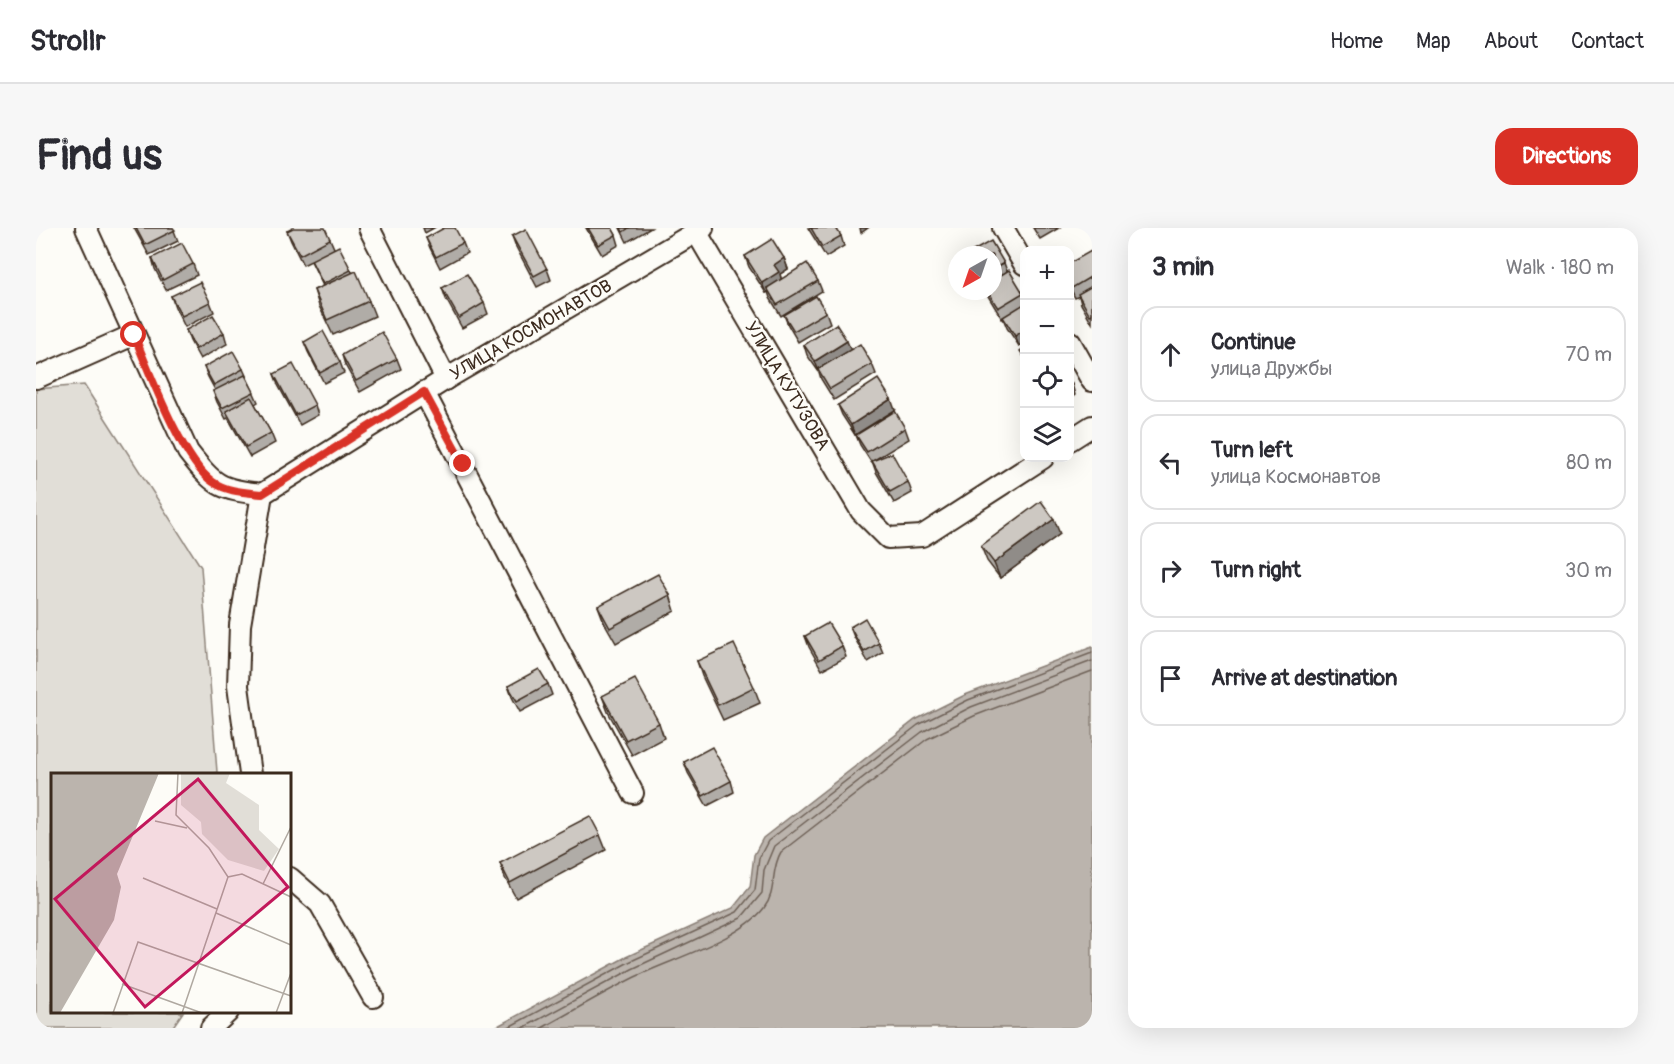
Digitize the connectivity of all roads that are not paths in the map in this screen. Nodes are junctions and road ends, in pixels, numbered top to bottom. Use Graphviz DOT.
graph roads {
  1 [pos="86,228"];
  2 [pos="369,228"];
  3 [pos="1004,228"];
  4 [pos="698,229"];
  5 [pos="1020,257"];
  6 [pos="134,335"];
  7 [pos="1074,349"];
  8 [pos="36,378"];
  9 [pos="446,379"];
  10 [pos="1092,381"];
  11 [pos="424,392"];
  12 [pos="1092,426"];
  13 [pos="1074,437"];
  14 [pos="1037,462"];
  15 [pos="262,494"];
  16 [pos="250,773"];
  17 [pos="633,793"];
  18 [pos="291,879"];
  19 [pos="373,997"];
  20 [pos="226,1013"];
  21 [pos="211,1028"];
  1 -- 6 [label="street"];
  2 -- 9 [label="street"];
  3 -- 5 [label="street"];
  4 -- 9 [label="street, УЛИЦА КОСМОНАВТОВ"];
  4 -- 14 [label="street, УЛИЦА КУТУЗОВА"];
  6 -- 8 [label="street"];
  6 -- 15 [label="street"];
  7 -- 10 [label="street"];
  9 -- 11 [label="street, УЛИЦА КОСМОНАВТОВ"];
  11 -- 15 [label="street, УЛИЦА КОСМОНАВТОВ"];
  11 -- 17 [label="street"];
  12 -- 13 [label="street"];
  15 -- 16 [label="street"];
  18 -- 19 [label="street"];
  20 -- 21 [label="street"];
}
